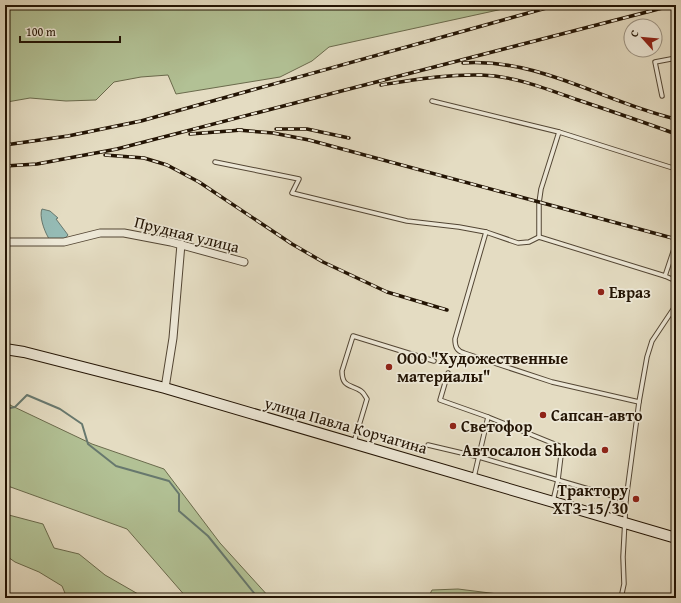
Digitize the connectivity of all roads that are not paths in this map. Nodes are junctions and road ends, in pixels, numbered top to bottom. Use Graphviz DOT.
graph roads {
  1 [pos="676,58"];
  2 [pos="662,96"];
  3 [pos="432,101"];
  4 [pos="558,132"];
  5 [pos="215,162"];
  6 [pos="676,169"];
  7 [pos="486,232"];
  8 [pos="539,238"];
  9 [pos="5,242"];
  10 [pos="676,243"];
  11 [pos="181,244"];
  12 [pos="244,262"];
  13 [pos="665,276"];
  14 [pos="676,281"];
  15 [pos="676,306"];
  16 [pos="5,349"];
  17 [pos="434,361"];
  18 [pos="448,373"];
  19 [pos="165,388"];
  20 [pos="639,402"];
  21 [pos="488,418"];
  22 [pos="354,443"];
  23 [pos="428,446"];
  24 [pos="479,457"];
  25 [pos="474,478"];
  26 [pos="558,480"];
  27 [pos="626,500"];
  28 [pos="553,502"];
  29 [pos="626,523"];
  30 [pos="676,538"];
  31 [pos="621,598"];
  1 -- 2 [label="lane"];
  3 -- 4 [label="lane"];
  4 -- 6 [label="lane"];
  4 -- 8 [label="lane"];
  5 -- 7 [label="lane"];
  7 -- 8 [label="lane"];
  7 -- 20 [label="lane"];
  8 -- 13 [label="lane"];
  9 -- 11 [label="street, Прудная улица"];
  10 -- 13 [label="lane"];
  11 -- 12 [label="street, Прудная улица"];
  11 -- 19 [label="street"];
  13 -- 14 [label="lane"];
  15 -- 20 [label="lane"];
  16 -- 19 [label="main road, улица Павла Корчагина"];
  17 -- 22 [label="lane"];
  18 -- 21 [label="lane"];
  19 -- 22 [label="main road, улица Павла Корчагина"];
  20 -- 27 [label="lane"];
  21 -- 24 [label="lane"];
  21 -- 26 [label="lane"];
  22 -- 25 [label="main road, улица Павла Корчагина"];
  23 -- 24 [label="lane"];
  24 -- 25 [label="lane"];
  24 -- 26 [label="lane"];
  25 -- 28 [label="main road, улица Павла Корчагина"];
  26 -- 27 [label="lane"];
  26 -- 28 [label="lane"];
  27 -- 29 [label="lane"];
  28 -- 29 [label="main road, улица Павла Корчагина"];
  29 -- 30 [label="main road, улица Павла Корчагина"];
  29 -- 31 [label="lane"];
}
